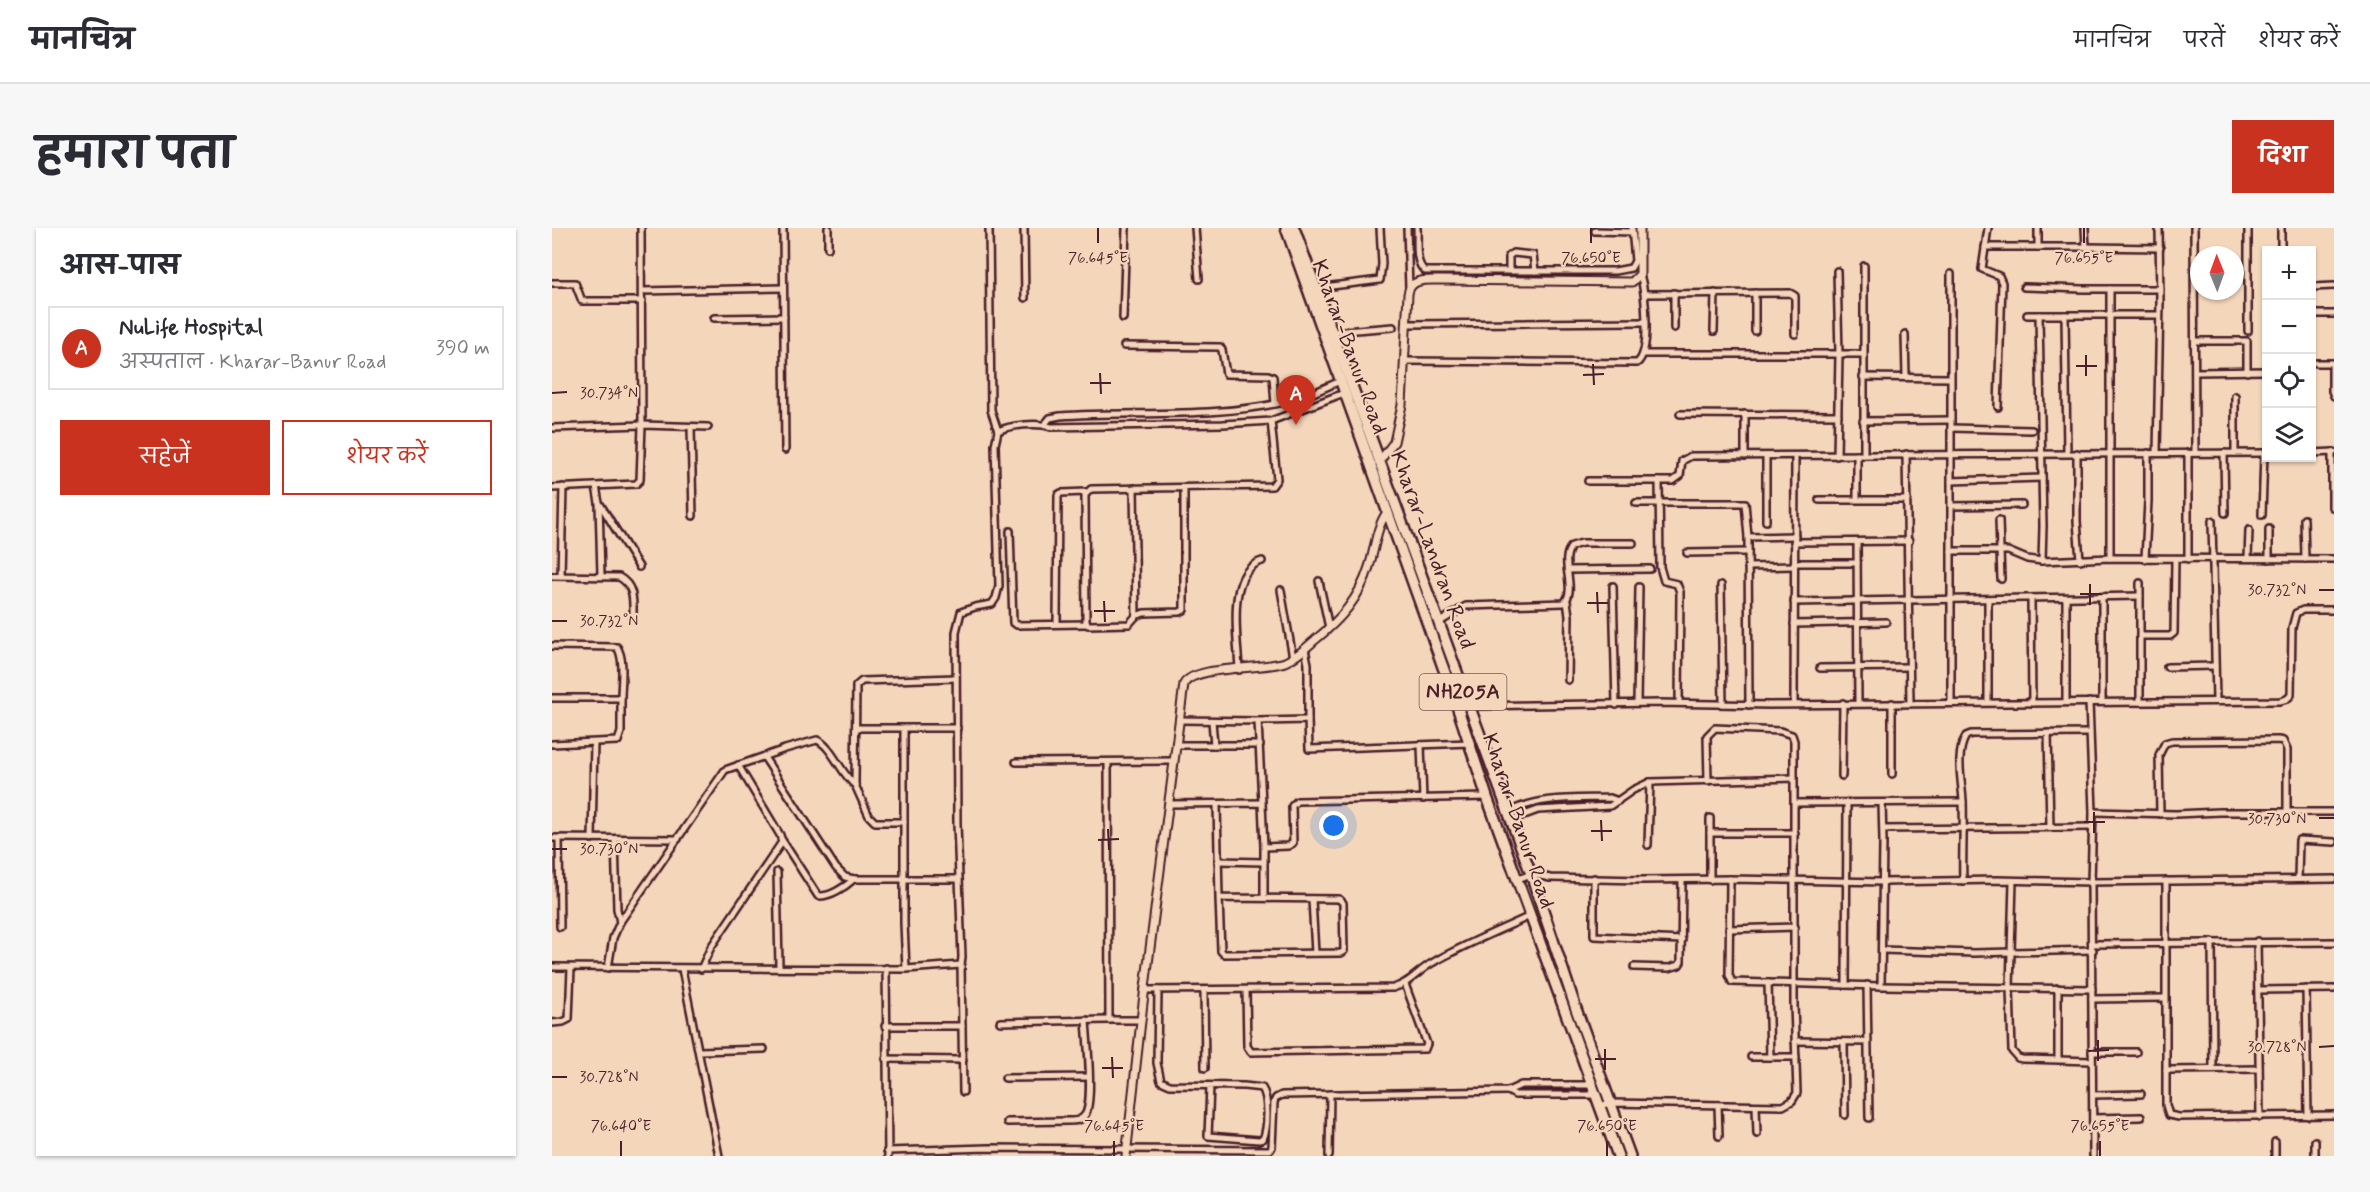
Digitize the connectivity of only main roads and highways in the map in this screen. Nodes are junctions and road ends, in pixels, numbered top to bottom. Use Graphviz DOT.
graph roads {
  1 [pos="1286,228"];
  2 [pos="1294,228"];
  3 [pos="1353,403"];
  4 [pos="1392,510"];
  5 [pos="1463,707"];
  6 [pos="1618,1156"];
  7 [pos="1630,1156"];
  1 -- 3 [label="highway, Kharar-Banur Road / NH205A"];
  2 -- 3 [label="highway, Kharar-Landran Road / NH205A"];
  3 -- 4 [label="highway, Kharar-Banur Road / NH205A"];
  3 -- 4 [label="highway, Kharar-Landran Road / NH205A"];
  4 -- 5 [label="highway, Kharar-Banur Road / NH205A"];
  4 -- 5 [label="highway, Kharar-Landran Road / NH205A"];
  5 -- 6 [label="highway, Kharar-Banur Road / NH205A"];
  5 -- 7 [label="highway, Kharar-Landran Road / NH205A"];
}
